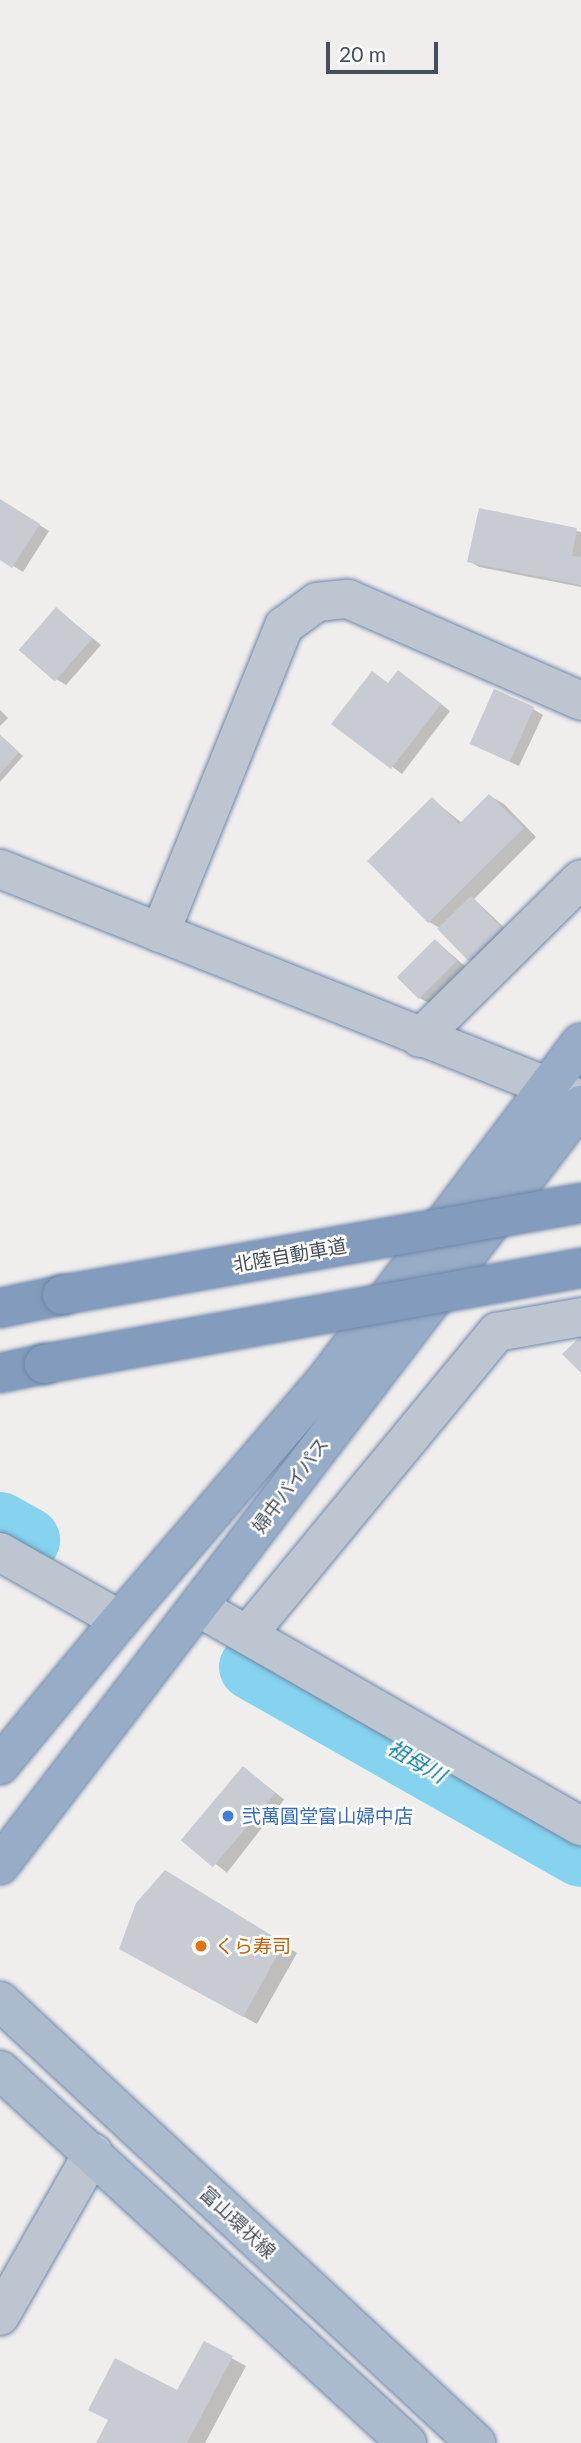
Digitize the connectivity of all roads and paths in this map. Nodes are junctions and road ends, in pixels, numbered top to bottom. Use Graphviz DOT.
graph roads {
  1 [pos="581,701"];
  2 [pos="0,869"];
  3 [pos="581,879"];
  4 [pos="160,933"];
  5 [pos="420,1038"];
  6 [pos="581,1043"];
  7 [pos="571,1097"];
  8 [pos="581,1203"];
  9 [pos="581,1268"];
  10 [pos="0,1308"];
  11 [pos="581,1317"];
  12 [pos="0,1373"];
  13 [pos="0,1552"];
  14 [pos="198,1607"];
  15 [pos="120,1620"];
  16 [pos="247,1635"];
  17 [pos="0,1765"];
  18 [pos="581,1826"];
  19 [pos="0,1865"];
  20 [pos="0,2001"];
  21 [pos="0,2070"];
  22 [pos="93,2152"];
  23 [pos="0,2316"];
  24 [pos="407,2443"];
  25 [pos="476,2443"];
  1 -- 4 [label="street"];
  2 -- 4 [label="street"];
  3 -- 5 [label="street"];
  4 -- 5 [label="street"];
  5 -- 7 [label="street"];
  6 -- 7 [label="highway, 婦中バイパス"];
  7 -- 14 [label="highway, 婦中バイパス"];
  7 -- 15 [label="highway, 婦中バイパス"];
  8 -- 10 [label="highway, 北陸自動車道, bridge"];
  9 -- 12 [label="highway, bridge"];
  11 -- 16 [label="street"];
  13 -- 15 [label="street"];
  14 -- 16 [label="street"];
  14 -- 19 [label="highway, 婦中バイパス"];
  15 -- 17 [label="highway, 婦中バイパス"];
  16 -- 18 [label="street"];
  20 -- 25 [label="main road, 富山環状線"];
  21 -- 22 [label="main road"];
  22 -- 23 [label="street"];
  22 -- 24 [label="main road"];
}
